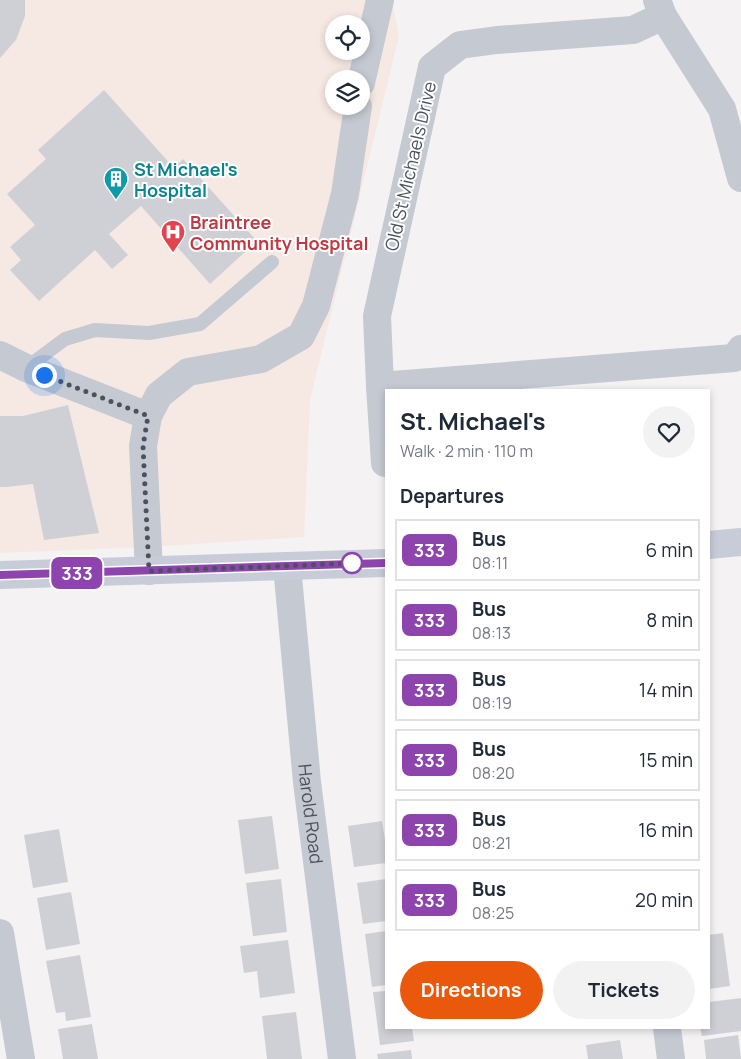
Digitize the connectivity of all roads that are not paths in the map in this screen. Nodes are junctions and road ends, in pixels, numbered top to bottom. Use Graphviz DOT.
graph roads {
  1 [pos="380,0"];
  2 [pos="660,8"];
  3 [pos="364,70"];
  4 [pos="357,115"];
  5 [pos="741,178"];
  6 [pos="272,262"];
  7 [pos="741,349"];
  8 [pos="0,355"];
  9 [pos="26,368"];
  10 [pos="583,380"];
  11 [pos="380,386"];
  12 [pos="148,416"];
  13 [pos="385,463"];
  14 [pos="741,542"];
  15 [pos="710,545"];
  16 [pos="385,563"];
  17 [pos="286,566"];
  18 [pos="149,571"];
  19 [pos="0,575"];
  20 [pos="0,933"];
  21 [pos="667,1029"];
  22 [pos="21,1059"];
  23 [pos="342,1059"];
  24 [pos="671,1059"];
  1 -- 3 [label="street"];
  2 -- 5 [label="street, Old St Michaels Drive"];
  2 -- 11 [label="street, Old St Michaels Drive"];
  4 -- 12 [label="street"];
  6 -- 9 [label="lane"];
  7 -- 10 [label="street"];
  8 -- 9 [label="street"];
  9 -- 12 [label="street"];
  10 -- 11 [label="street"];
  11 -- 13 [label="street, Old St Michaels Drive"];
  12 -- 18 [label="street"];
  14 -- 15 [label="main road"];
  16 -- 17 [label="main road"];
  17 -- 18 [label="main road"];
  17 -- 23 [label="street, Harold Road"];
  18 -- 19 [label="main road"];
  20 -- 22 [label="street"];
  21 -- 24 [label="street"];
}
